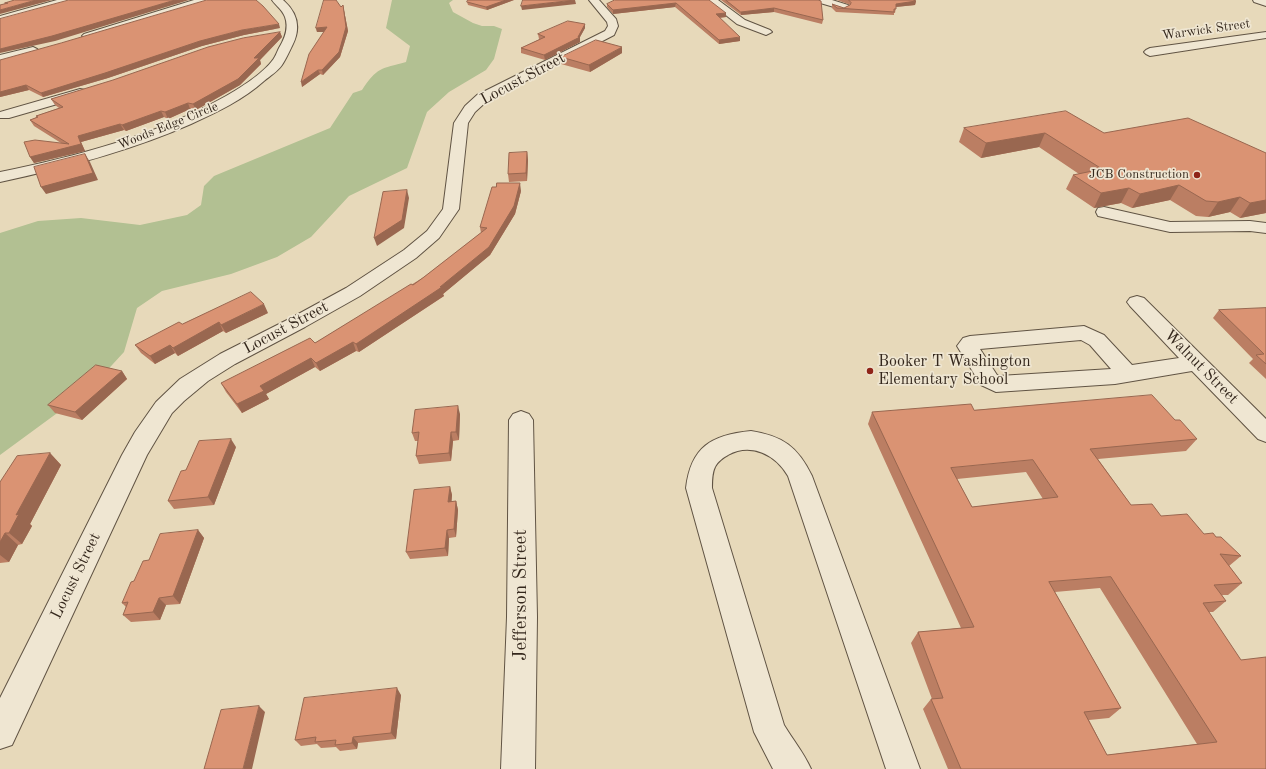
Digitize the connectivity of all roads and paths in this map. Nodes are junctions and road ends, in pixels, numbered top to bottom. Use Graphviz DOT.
graph roads {
  1 [pos="68,0"];
  2 [pos="205,0"];
  3 [pos="277,0"];
  4 [pos="594,0"];
  5 [pos="712,0"];
  6 [pos="821,0"];
  7 [pos="1258,0"];
  8 [pos="1266,3"];
  9 [pos="844,7"];
  10 [pos="0,20"];
  11 [pos="766,32"];
  12 [pos="1266,35"];
  13 [pos="74,40"];
  14 [pos="46,48"];
  15 [pos="1150,52"];
  16 [pos="0,59"];
  17 [pos="90,90"];
  18 [pos="4,115"];
  19 [pos="0,177"];
  20 [pos="1104,212"];
  21 [pos="1266,228"];
  22 [pos="1137,302"];
  23 [pos="1197,363"];
  24 [pos="1127,373"];
  25 [pos="521,420"];
  26 [pos="1266,433"];
  27 [pos="0,733"];
  28 [pos="518,769"];
  29 [pos="794,769"];
  30 [pos="903,769"];
  1 -- 10 [label="street"];
  2 -- 13 [label="street"];
  3 -- 19 [label="street, Woods Edge Circle"];
  4 -- 27 [label="street, Locust Street"];
  5 -- 11 [label="street"];
  6 -- 9 [label="street"];
  7 -- 8 [label="street"];
  12 -- 15 [label="street, Warwick Street"];
  14 -- 16 [label="street"];
  17 -- 18 [label="street"];
  20 -- 21 [label="street"];
  22 -- 23 [label="street, Walnut Street"];
  23 -- 24 [label="street"];
  23 -- 26 [label="street, Walnut Street"];
  24 -- 24 [label="street"];
  25 -- 28 [label="street, Jefferson Street"];
  29 -- 30 [label="street"];
}
